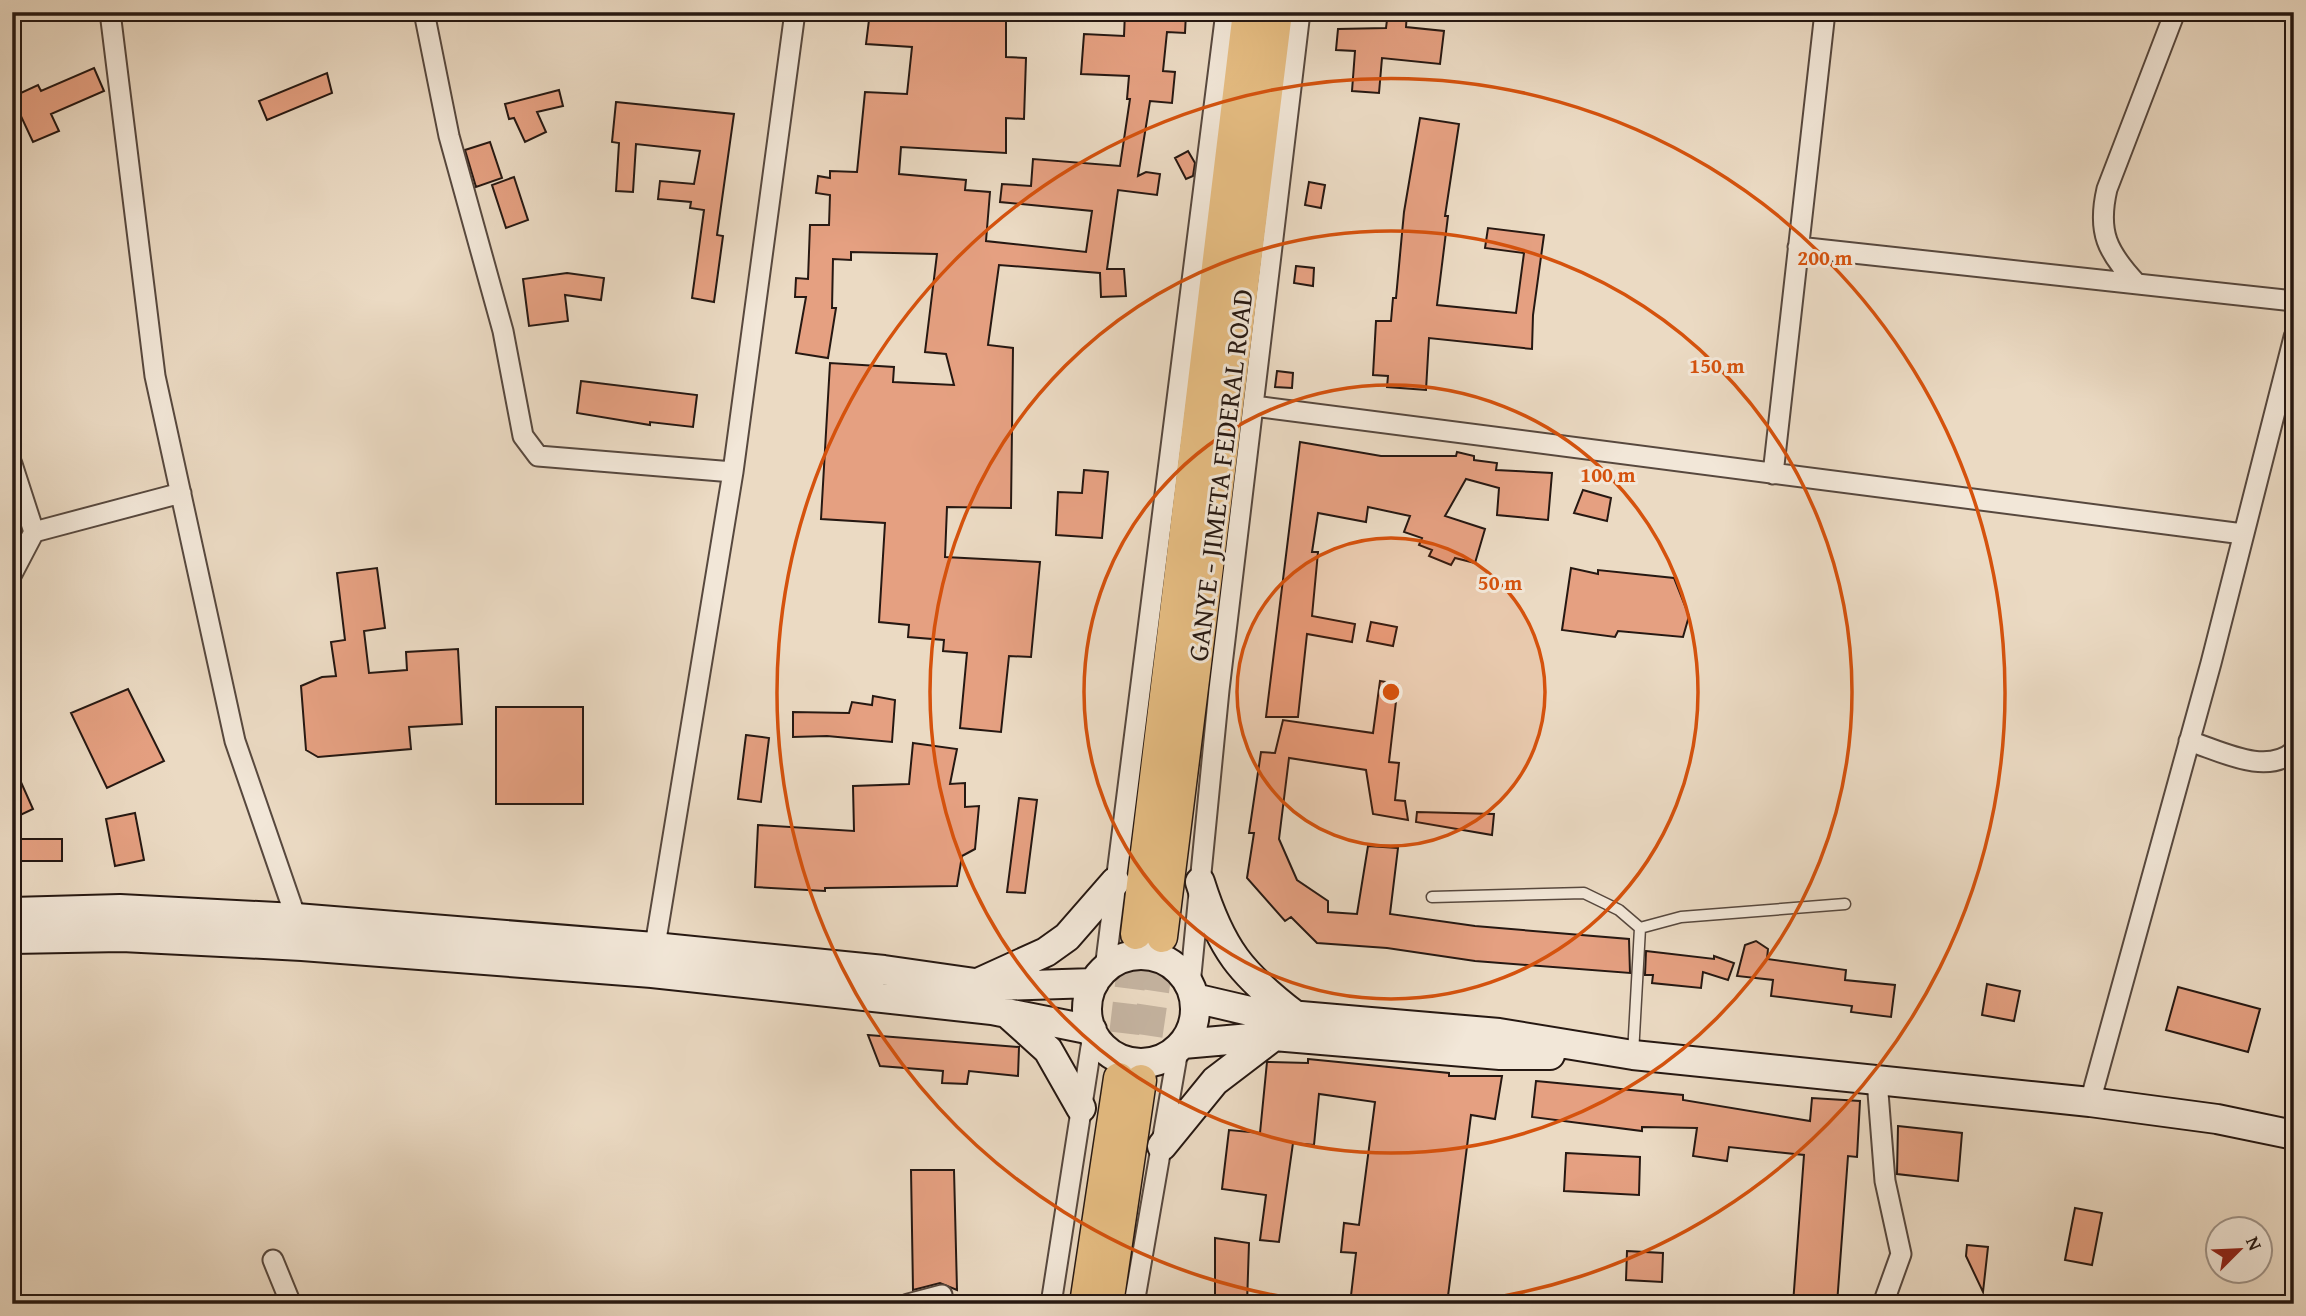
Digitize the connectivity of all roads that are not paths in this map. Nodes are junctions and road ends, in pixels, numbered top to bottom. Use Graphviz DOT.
graph roads {
  1 [pos="110,12"];
  2 [pos="424,12"];
  3 [pos="794,12"];
  4 [pos="1226,12"];
  5 [pos="1248,12"];
  6 [pos="1277,12"];
  7 [pos="1300,12"];
  8 [pos="1825,12"];
  9 [pos="2175,12"];
  10 [pos="1798,247"];
  11 [pos="2137,284"];
  12 [pos="2294,301"];
  13 [pos="2294,337"];
  14 [pos="1254,406"];
  15 [pos="12,464"];
  16 [pos="733,472"];
  17 [pos="1773,474"];
  18 [pos="181,493"];
  19 [pos="34,532"];
  20 [pos="2243,534"];
  21 [pos="12,574"];
  22 [pos="2189,741"];
  23 [pos="2294,751"];
  24 [pos="1115,882"];
  25 [pos="1200,882"];
  26 [pos="1432,897"];
  27 [pos="1845,904"];
  28 [pos="12,912"];
  29 [pos="296,918"];
  30 [pos="1640,928"];
  31 [pos="12,939"];
  32 [pos="653,960"];
  33 [pos="1099,976"];
  34 [pos="977,983"];
  35 [pos="1192,991"];
  36 [pos="1007,1013"];
  37 [pos="1296,1016"];
  38 [pos="1092,1032"];
  39 [pos="1274,1036"];
  40 [pos="1180,1047"];
  41 [pos="1633,1055"];
  42 [pos="1877,1080"];
  43 [pos="2090,1102"];
  44 [pos="1082,1108"];
  45 [pos="2294,1135"];
  46 [pos="1161,1146"];
  47 [pos="273,1260"];
  48 [pos="942,1295"];
  49 [pos="291,1304"];
  50 [pos="908,1304"];
  51 [pos="1051,1304"];
  52 [pos="1085,1304"];
  53 [pos="1108,1304"];
  54 [pos="1134,1304"];
  55 [pos="1883,1304"];
  1 -- 18 [label="street"];
  2 -- 16 [label="street"];
  3 -- 16 [label="street"];
  4 -- 24 [label="street"];
  5 -- 6 [label="main road, GANYE - JIMETA FEDERAL ROAD"];
  7 -- 14 [label="street"];
  8 -- 10 [label="street"];
  9 -- 11 [label="street"];
  10 -- 11 [label="street"];
  10 -- 17 [label="street"];
  11 -- 12 [label="street"];
  13 -- 20 [label="street"];
  14 -- 17 [label="street"];
  14 -- 25 [label="street"];
  15 -- 19 [label="street"];
  16 -- 32 [label="street"];
  17 -- 20 [label="street"];
  18 -- 19 [label="street"];
  18 -- 29 [label="street"];
  19 -- 21 [label="street"];
  20 -- 22 [label="street"];
  22 -- 23 [label="street"];
  22 -- 43 [label="street"];
  24 -- 33 [label="street"];
  24 -- 34 [label="main road"];
  25 -- 35 [label="street"];
  25 -- 37 [label="main road"];
  26 -- 30 [label="lane"];
  27 -- 30 [label="lane"];
  28 -- 29 [label="main road"];
  29 -- 32 [label="main road"];
  30 -- 41 [label="lane"];
  31 -- 32 [label="main road"];
  32 -- 34 [label="main road"];
  32 -- 36 [label="main road"];
  33 -- 34 [label="main road"];
  33 -- 35 [label="main road"];
  33 -- 38 [label="main road"];
  35 -- 37 [label="main road"];
  35 -- 40 [label="main road"];
  36 -- 38 [label="main road"];
  36 -- 44 [label="main road"];
  37 -- 41 [label="main road"];
  38 -- 40 [label="main road"];
  38 -- 44 [label="street"];
  39 -- 40 [label="main road"];
  39 -- 41 [label="main road"];
  39 -- 46 [label="main road"];
  40 -- 46 [label="street"];
  41 -- 42 [label="main road"];
  42 -- 43 [label="main road"];
  42 -- 55 [label="street"];
  43 -- 45 [label="main road"];
  44 -- 51 [label="street"];
  46 -- 54 [label="street"];
  47 -- 49 [label="street"];
  48 -- 50 [label="street"];
  52 -- 53 [label="main road"];
}
